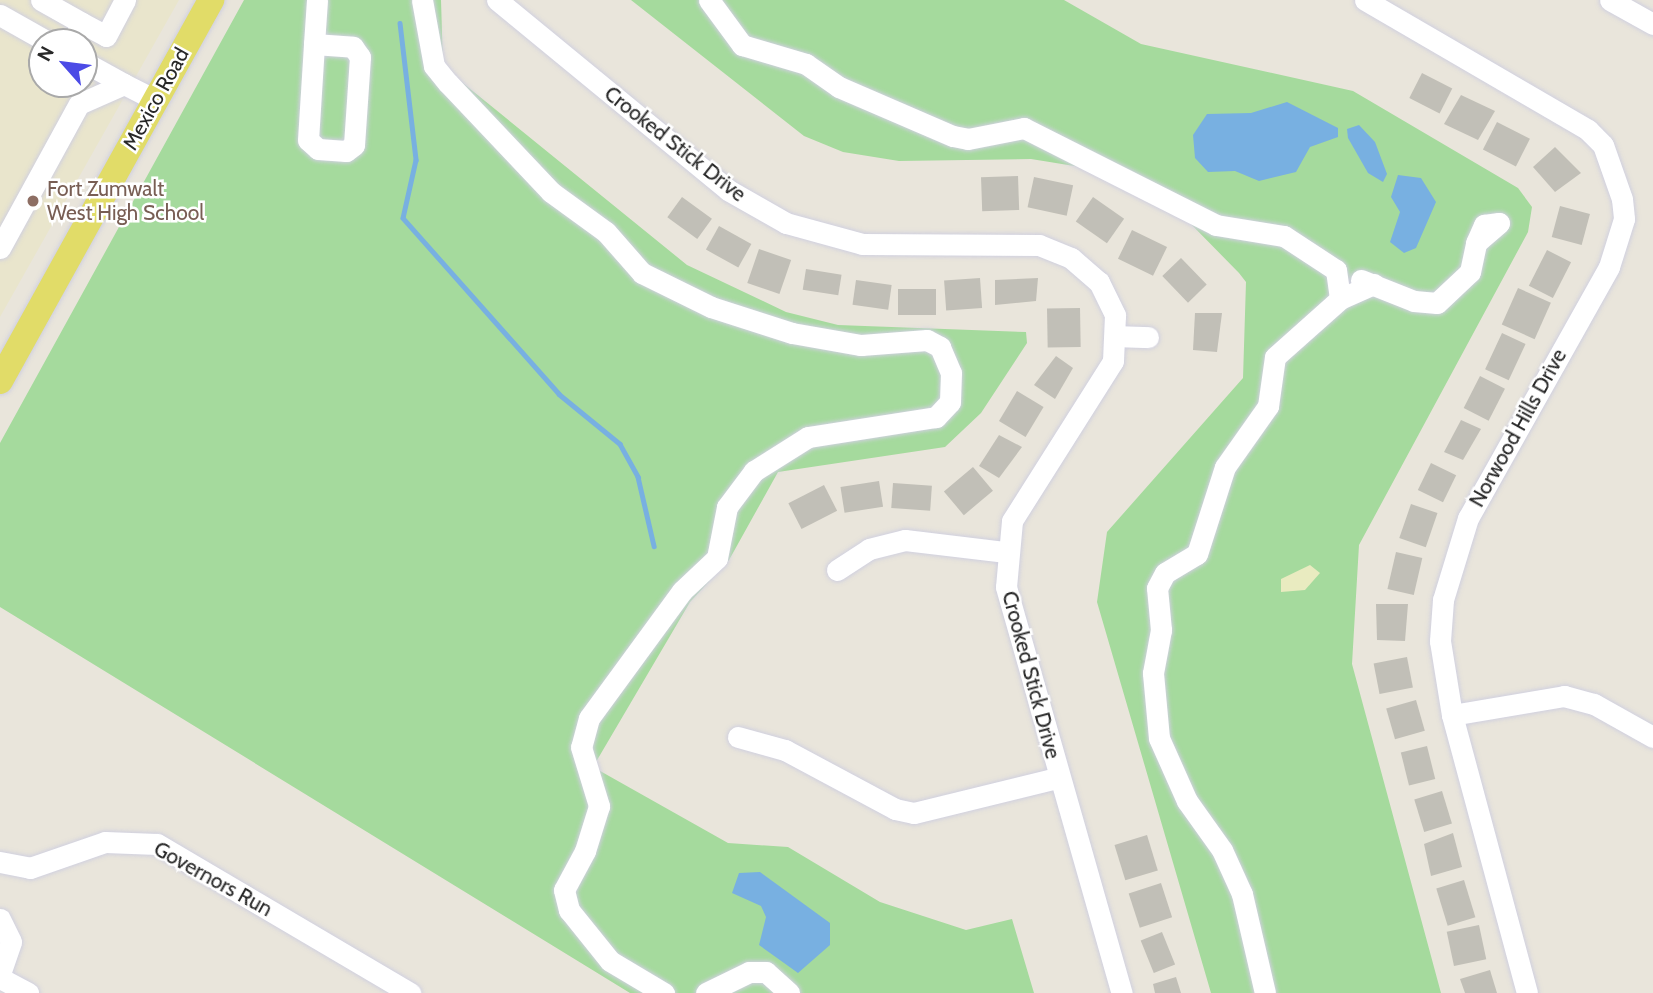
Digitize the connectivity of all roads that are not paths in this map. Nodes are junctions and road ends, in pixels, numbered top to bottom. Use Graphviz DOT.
graph roads {
  1 [pos="41,0"];
  2 [pos="125,0"];
  3 [pos="211,0"];
  4 [pos="317,0"];
  5 [pos="422,0"];
  6 [pos="497,0"];
  7 [pos="709,0"];
  8 [pos="1364,0"];
  9 [pos="1610,0"];
  10 [pos="0,15"];
  11 [pos="1653,24"];
  12 [pos="72,28"];
  13 [pos="28,31"];
  14 [pos="98,35"];
  15 [pos="314,44"];
  16 [pos="98,70"];
  17 [pos="124,84"];
  18 [pos="155,100"];
  19 [pos="1476,243"];
  20 [pos="0,248"];
  21 [pos="1336,270"];
  22 [pos="1374,285"];
  23 [pos="1340,299"];
  24 [pos="1116,336"];
  25 [pos="1148,337"];
  26 [pos="0,381"];
  27 [pos="1006,552"];
  28 [pos="837,570"];
  29 [pos="1452,715"];
  30 [pos="738,737"];
  31 [pos="1653,737"];
  32 [pos="1057,778"];
  33 [pos="0,862"];
  34 [pos="0,919"];
  35 [pos="0,976"];
  36 [pos="28,993"];
  37 [pos="410,993"];
  38 [pos="664,993"];
  39 [pos="706,993"];
  40 [pos="789,993"];
  41 [pos="1122,993"];
  42 [pos="1265,993"];
  43 [pos="1527,993"];
  1 -- 12 [label="street"];
  2 -- 14 [label="street"];
  3 -- 18 [label="main road, Mexico Road"];
  4 -- 15 [label="street"];
  5 -- 38 [label="street"];
  6 -- 24 [label="street, Crooked Stick Drive"];
  7 -- 21 [label="street"];
  8 -- 29 [label="street, Norwood Hills Drive"];
  9 -- 11 [label="street"];
  10 -- 13 [label="street"];
  15 -- 15 [label="street"];
  16 -- 17 [label="street"];
  17 -- 18 [label="street"];
  17 -- 20 [label="street"];
  18 -- 26 [label="main road, Mexico Road"];
  19 -- 22 [label="street"];
  21 -- 22 [label="street"];
  21 -- 23 [label="street"];
  22 -- 23 [label="street"];
  23 -- 42 [label="street"];
  24 -- 25 [label="street"];
  24 -- 27 [label="street, Crooked Stick Drive"];
  27 -- 28 [label="street"];
  27 -- 32 [label="street, Crooked Stick Drive"];
  29 -- 31 [label="street"];
  29 -- 43 [label="street, Norwood Hills Drive"];
  30 -- 32 [label="street"];
  32 -- 41 [label="street, Crooked Stick Drive"];
  33 -- 37 [label="street, Governors Run"];
  34 -- 35 [label="street"];
  35 -- 36 [label="street"];
  39 -- 40 [label="street"];
}
